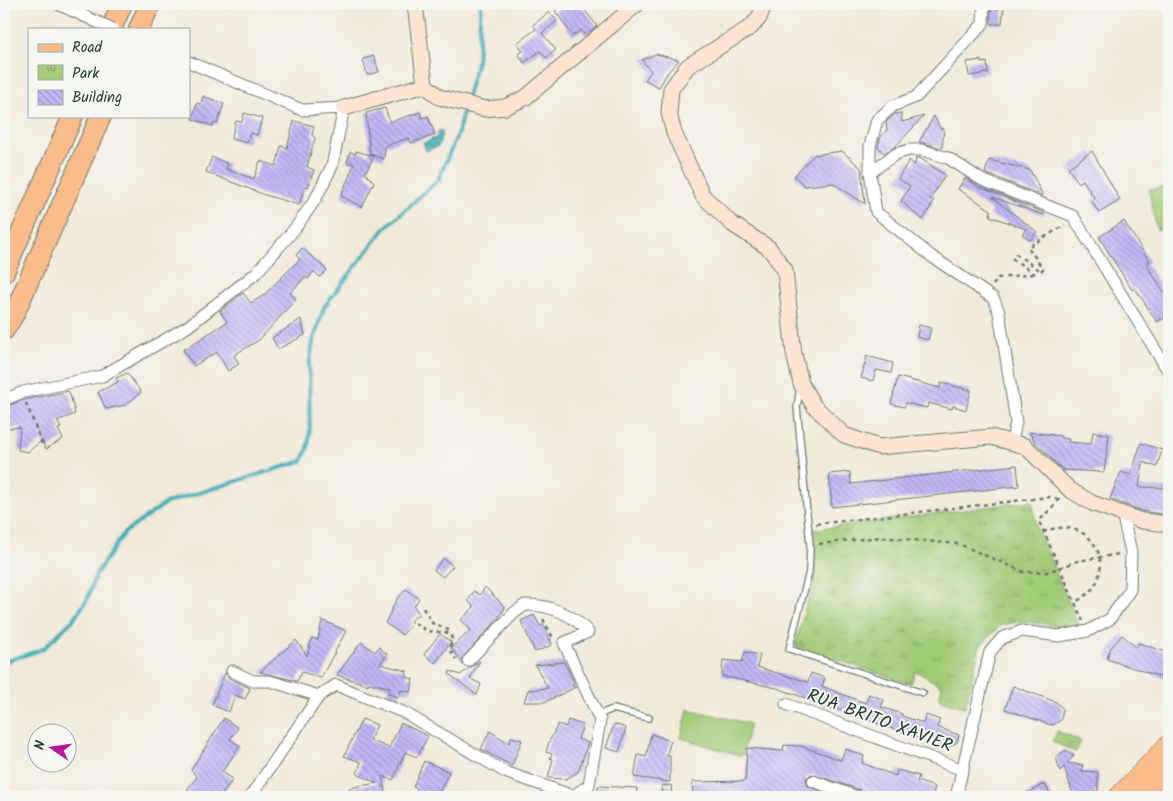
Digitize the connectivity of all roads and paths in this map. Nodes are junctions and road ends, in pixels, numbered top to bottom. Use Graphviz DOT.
graph roads {
  1 [pos="58,4"];
  2 [pos="122,4"];
  3 [pos="150,4"];
  4 [pos="415,4"];
  5 [pos="637,4"];
  6 [pos="760,4"];
  7 [pos="984,4"];
  8 [pos="110,28"];
  9 [pos="112,28"];
  10 [pos="139,28"];
  11 [pos="190,62"];
  12 [pos="424,85"];
  13 [pos="344,108"];
  14 [pos="72,118"];
  15 [pos="100,118"];
  16 [pos="870,172"];
  17 [pos="1060,228"];
  18 [pos="4,272"];
  19 [pos="985,293"];
  20 [pos="4,330"];
  21 [pos="1169,372"];
  22 [pos="801,384"];
  23 [pos="23,392"];
  24 [pos="4,400"];
  25 [pos="1012,442"];
  26 [pos="43,446"];
  27 [pos="1065,495"];
  28 [pos="1122,513"];
  29 [pos="1169,524"];
  30 [pos="808,525"];
  31 [pos="1044,532"];
  32 [pos="810,546"];
  33 [pos="1119,554"];
  34 [pos="1100,557"];
  35 [pos="1060,567"];
  36 [pos="1075,602"];
  37 [pos="423,608"];
  38 [pos="539,612"];
  39 [pos="1082,619"];
  40 [pos="415,623"];
  41 [pos="452,635"];
  42 [pos="552,637"];
  43 [pos="468,661"];
  44 [pos="232,671"];
  45 [pos="923,693"];
  46 [pos="319,696"];
  47 [pos="786,704"];
  48 [pos="598,716"];
  49 [pos="649,718"];
  50 [pos="1169,742"];
  51 [pos="1169,765"];
  52 [pos="963,770"];
  53 [pos="813,781"];
  54 [pos="250,797"];
  55 [pos="857,797"];
  56 [pos="956,797"];
  57 [pos="1117,797"];
  58 [pos="1138,797"];
  1 -- 8 [label="street, bridge"];
  2 -- 9 [label="highway"];
  3 -- 10 [label="highway"];
  4 -- 12 [label="street"];
  5 -- 12 [label="street"];
  6 -- 22 [label="street"];
  7 -- 16 [label="street"];
  11 -- 13 [label="street"];
  12 -- 13 [label="street"];
  13 -- 23 [label="street"];
  14 -- 18 [label="highway"];
  15 -- 20 [label="highway"];
  16 -- 19 [label="street"];
  16 -- 21 [label="street"];
  17 -- 19 [label="path"];
  19 -- 25 [label="street"];
  22 -- 25 [label="street"];
  22 -- 30 [label="lane"];
  23 -- 24 [label="street"];
  23 -- 26 [label="path"];
  25 -- 27 [label="street"];
  27 -- 28 [label="street"];
  27 -- 30 [label="path"];
  27 -- 31 [label="path"];
  28 -- 29 [label="street"];
  28 -- 52 [label="street"];
  30 -- 32 [label="lane"];
  31 -- 34 [label="path"];
  31 -- 35 [label="path"];
  32 -- 35 [label="path"];
  32 -- 45 [label="lane"];
  33 -- 34 [label="path"];
  34 -- 35 [label="path"];
  34 -- 36 [label="path"];
  35 -- 36 [label="path"];
  36 -- 39 [label="path"];
  37 -- 41 [label="path"];
  38 -- 42 [label="path"];
  40 -- 41 [label="path"];
  41 -- 43 [label="path"];
  43 -- 48 [label="street"];
  44 -- 46 [label="street"];
  46 -- 48 [label="street"];
  46 -- 54 [label="street"];
  47 -- 52 [label="street, RUA BRITO XAVIER"];
  48 -- 49 [label="lane"];
  50 -- 57 [label="main road"];
  51 -- 58 [label="main road"];
  52 -- 56 [label="street"];
  53 -- 55 [label="street"];
}
